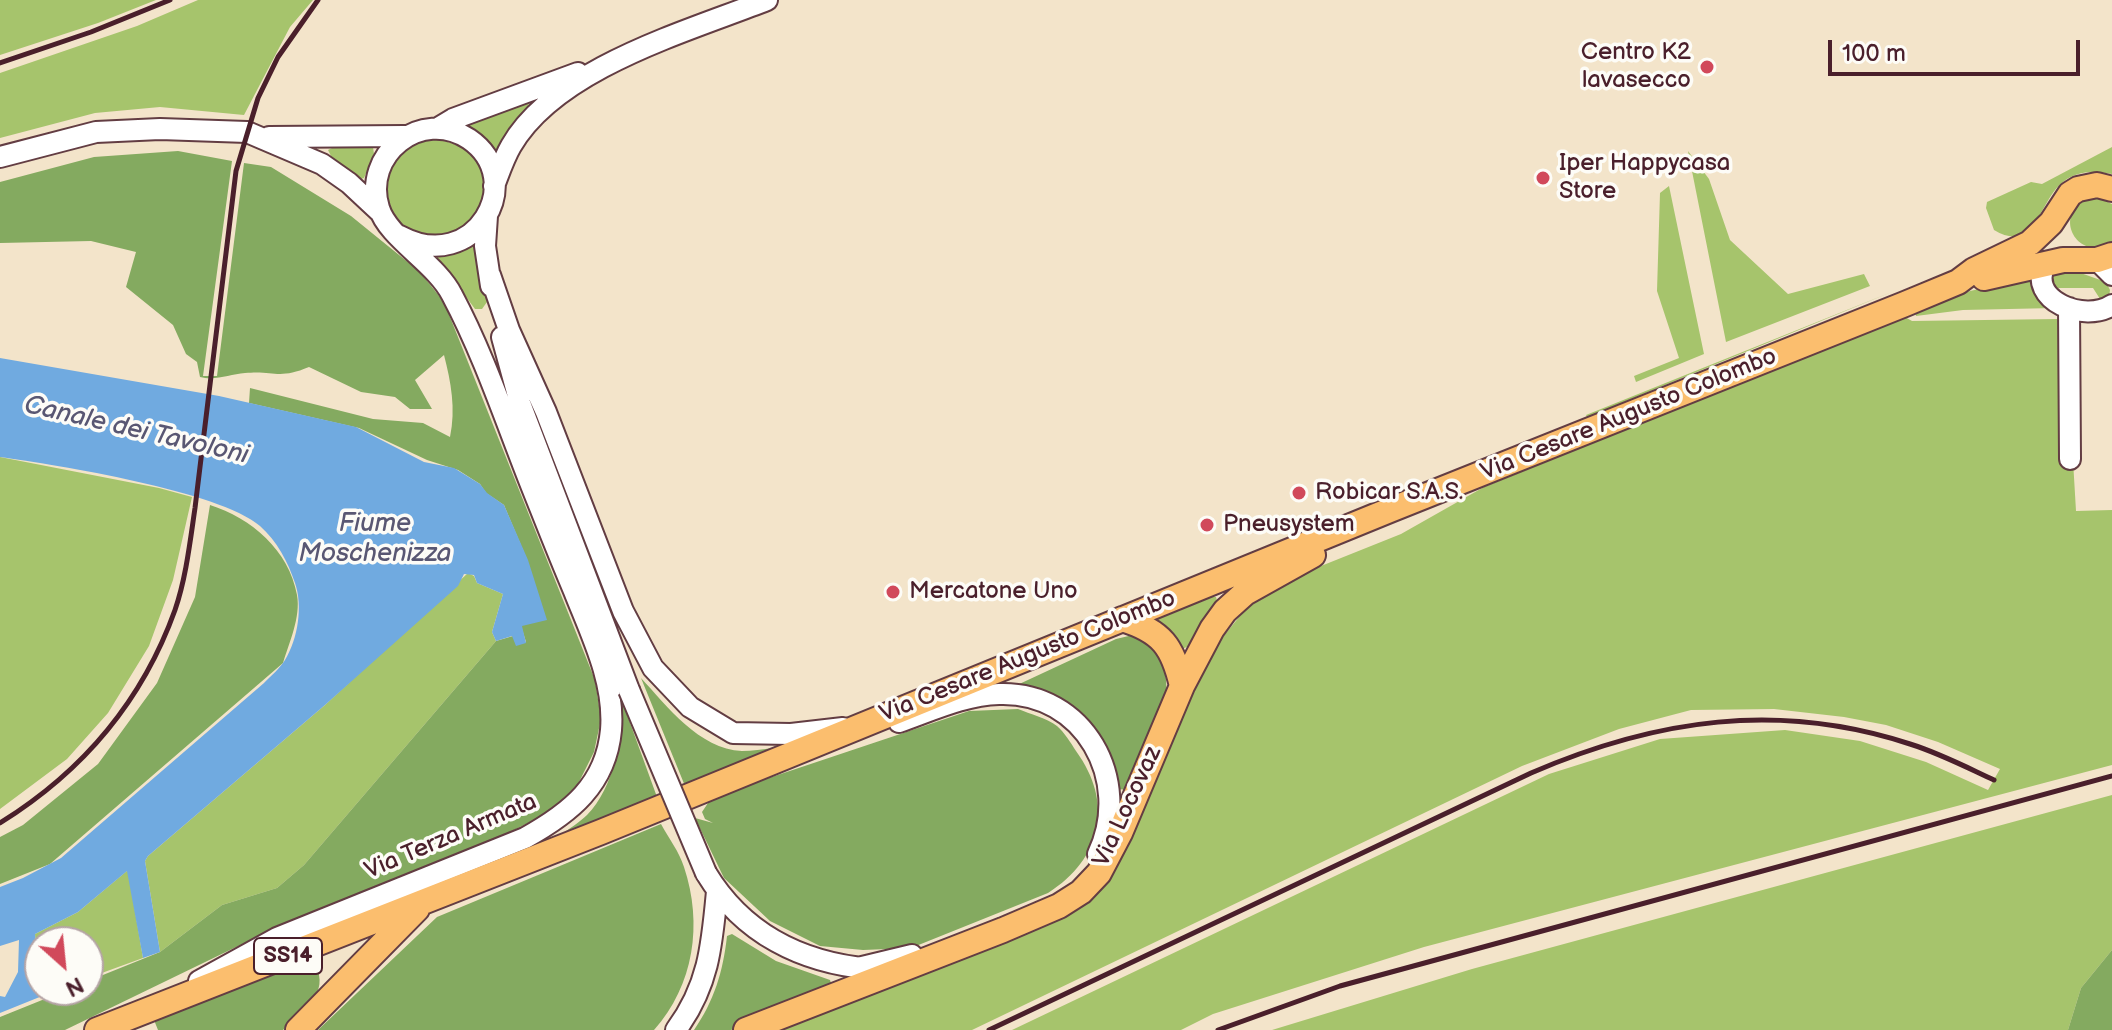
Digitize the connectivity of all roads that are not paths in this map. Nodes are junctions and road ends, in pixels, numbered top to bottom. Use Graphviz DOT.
graph roads {
  1 [pos="767,0"];
  2 [pos="598,69"];
  3 [pos="438,128"];
  4 [pos="255,136"];
  5 [pos="405,136"];
  6 [pos="0,157"];
  7 [pos="494,186"];
  8 [pos="2112,189"];
  9 [pos="379,211"];
  10 [pos="2059,211"];
  11 [pos="487,216"];
  12 [pos="400,236"];
  13 [pos="2101,262"];
  14 [pos="2045,264"];
  15 [pos="490,275"];
  16 [pos="1958,282"];
  17 [pos="451,293"];
  18 [pos="2112,305"];
  19 [pos="2069,308"];
  20 [pos="520,403"];
  21 [pos="2070,459"];
  22 [pos="1390,510"];
  23 [pos="1122,619"];
  24 [pos="1182,686"];
  25 [pos="859,726"];
  26 [pos="826,739"];
  27 [pos="717,891"];
  28 [pos="424,902"];
  29 [pos="858,968"];
  30 [pos="899,972"];
  31 [pos="151,1009"];
  32 [pos="97,1030"];
  33 [pos="298,1030"];
  34 [pos="676,1030"];
  35 [pos="746,1030"];
  1 -- 2 [label="street, Via Terza Armata"];
  2 -- 3 [label="street, Via Terza Armata"];
  2 -- 7 [label="street, Via Terza Armata"];
  3 -- 5 [label="street, Via Terza Armata"];
  3 -- 7 [label="street"];
  4 -- 5 [label="street, Via Terza Armata"];
  4 -- 6 [label="street"];
  4 -- 9 [label="street, Via Terza Armata"];
  5 -- 9 [label="street"];
  7 -- 11 [label="street, Via Terza Armata"];
  8 -- 10 [label="main road, Via Cesare Augusto Colombo"];
  9 -- 12 [label="street, Via Terza Armata"];
  10 -- 13 [label="main road, Via Cesare Augusto Colombo"];
  10 -- 16 [label="main road, Via Cesare Augusto Colombo"];
  11 -- 12 [label="street"];
  11 -- 15 [label="street, Via Terza Armata"];
  12 -- 17 [label="street, Via Terza Armata"];
  13 -- 14 [label="main road, Via Cesare Augusto Colombo"];
  14 -- 16 [label="main road, Via Cesare Augusto Colombo"];
  14 -- 19 [label="street"];
  15 -- 20 [label="street, Via Terza Armata"];
  15 -- 25 [label="street, Via Terza Armata"];
  16 -- 22 [label="main road, Via Cesare Augusto Colombo"];
  17 -- 20 [label="street, Via Terza Armata"];
  17 -- 31 [label="street, Via Terza Armata"];
  18 -- 19 [label="street"];
  19 -- 21 [label="street"];
  20 -- 27 [label="street, Via Terza Armata, bridge"];
  22 -- 23 [label="main road, Via Cesare Augusto Colombo"];
  22 -- 24 [label="main road, Via Locovaz"];
  23 -- 24 [label="main road"];
  23 -- 25 [label="main road, Via Cesare Augusto Colombo"];
  24 -- 30 [label="main road, Via Locovaz"];
  25 -- 26 [label="main road, Via Cesare Augusto Colombo"];
  26 -- 28 [label="main road, Via Cesare Augusto Colombo / SS14"];
  26 -- 29 [label="street, Via Locovaz"];
  27 -- 29 [label="street, Via Terza Armata"];
  27 -- 34 [label="street"];
  28 -- 31 [label="main road, Via Cesare Augusto Colombo / SS14"];
  28 -- 33 [label="main road"];
  29 -- 30 [label="street, Via Terza Armata"];
  30 -- 35 [label="main road, Via Locovaz"];
  31 -- 32 [label="main road, Via Cesare Augusto Colombo / SS14"];
}
